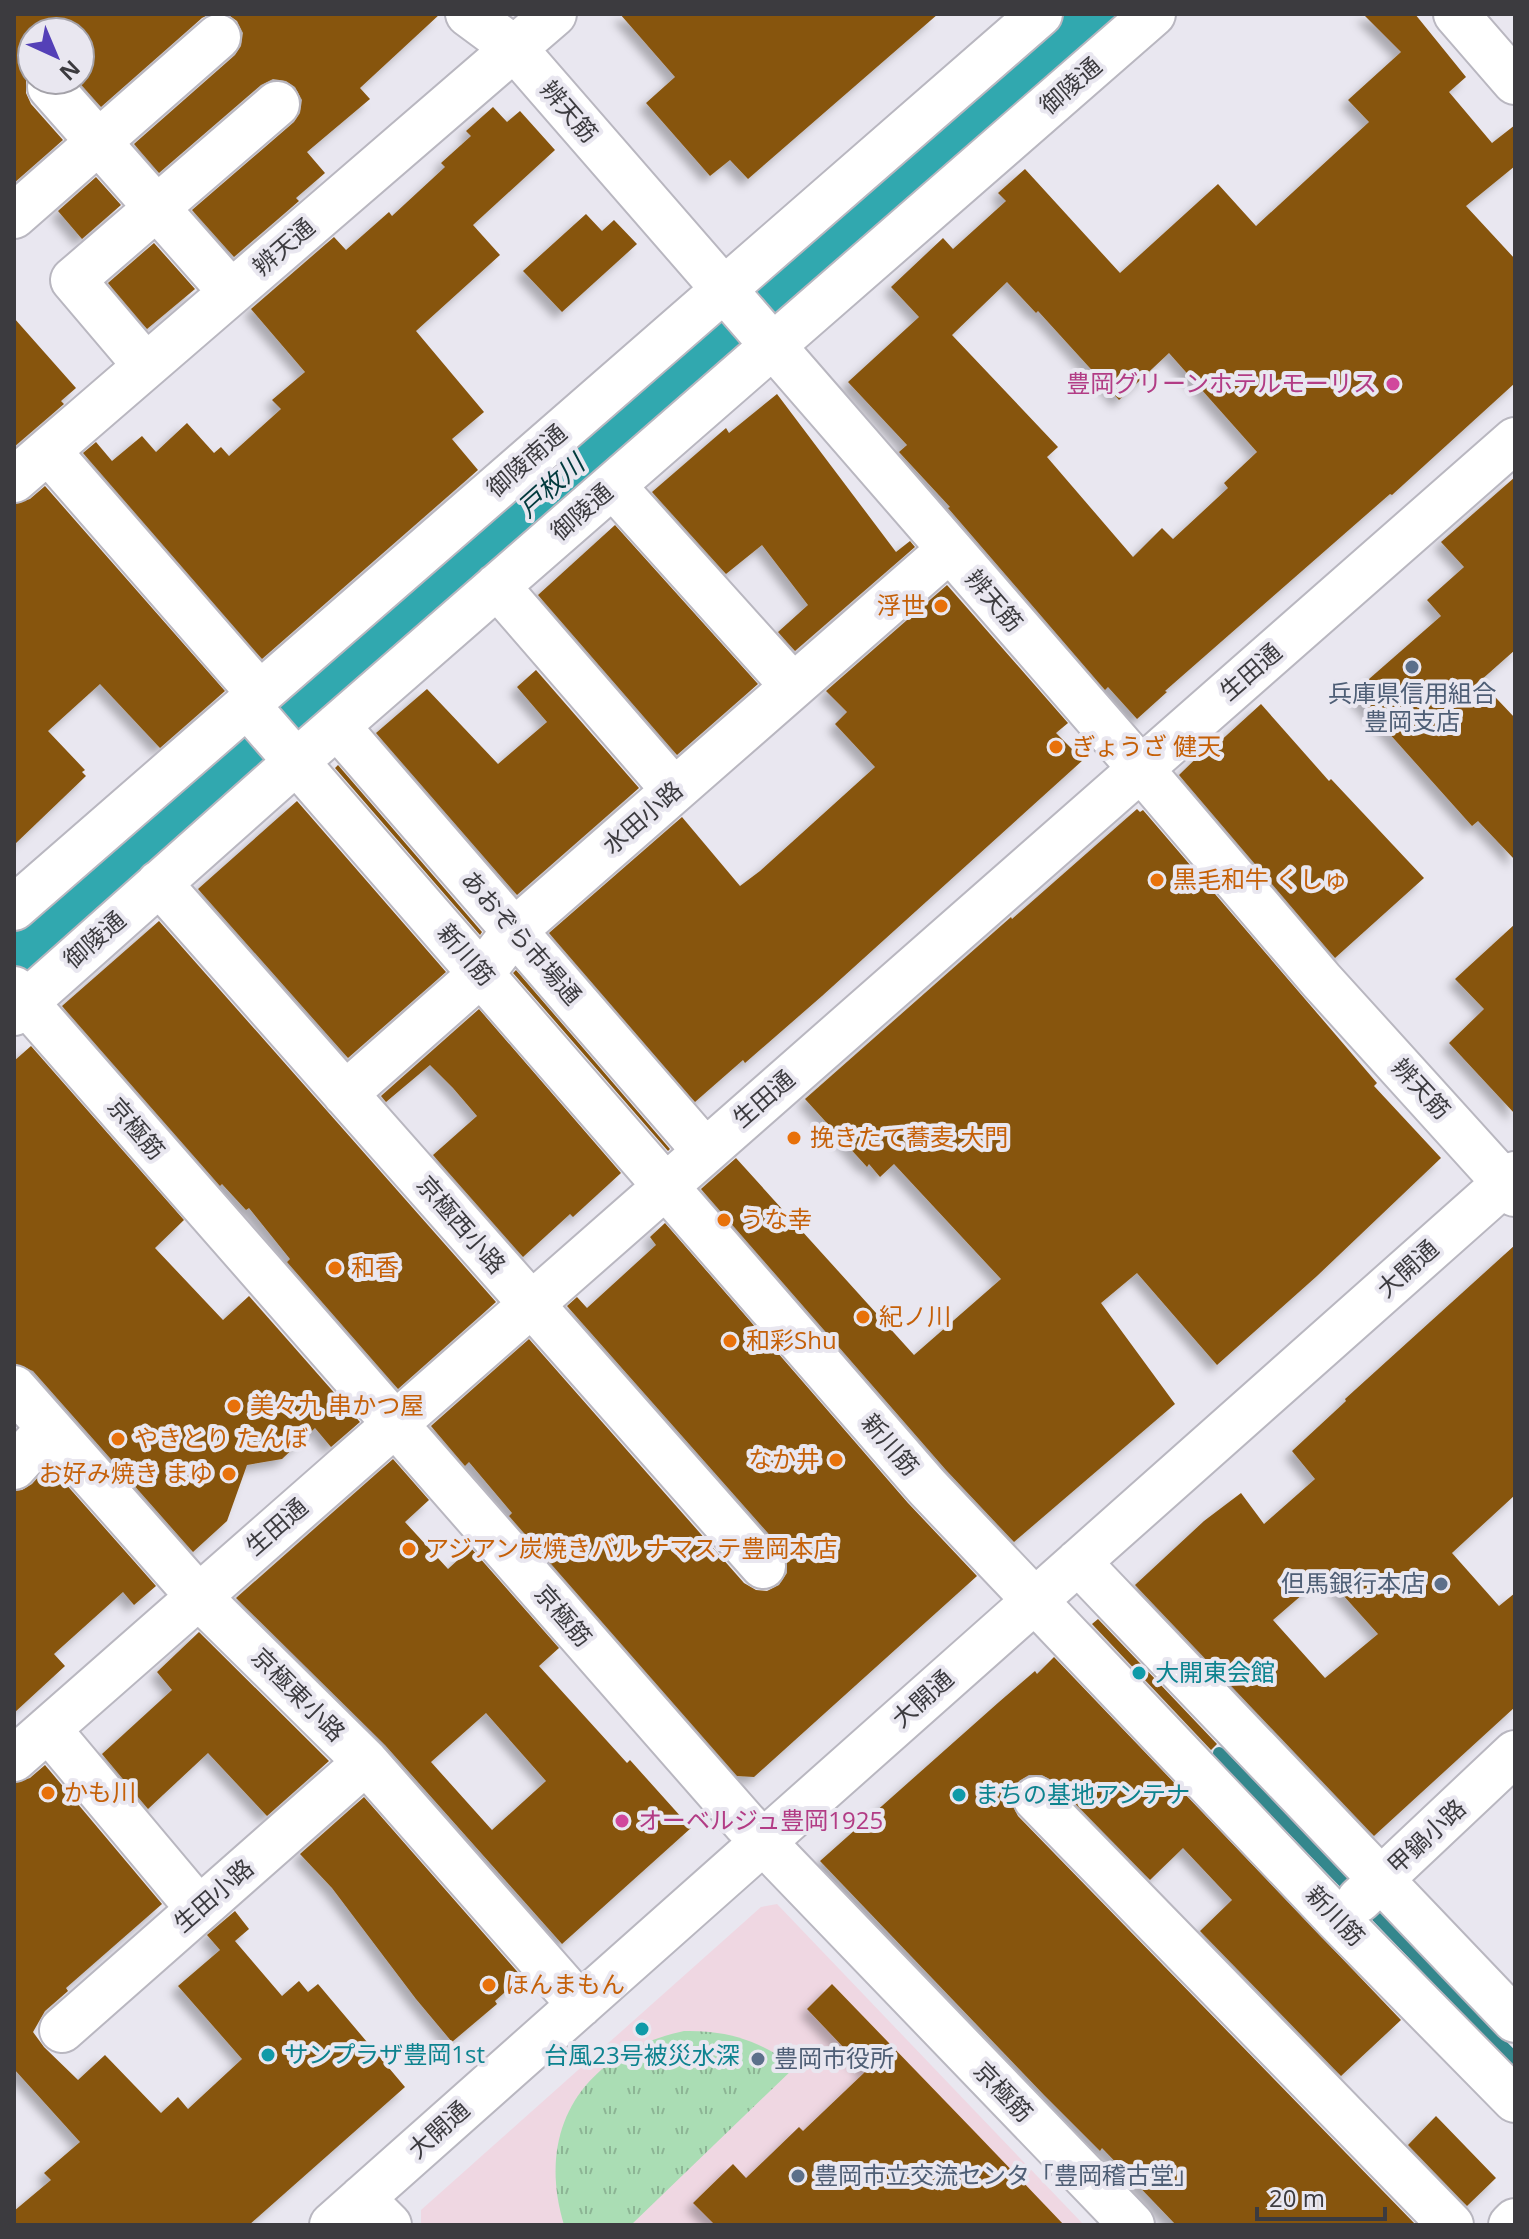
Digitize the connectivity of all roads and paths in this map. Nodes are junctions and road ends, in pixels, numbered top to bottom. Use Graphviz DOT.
graph roads {
  1 [pos="468,14"];
  2 [pos="554,14"];
  3 [pos="1040,14"];
  4 [pos="1153,14"];
  5 [pos="1456,14"];
  6 [pos="218,37"];
  7 [pos="514,48"];
  8 [pos="1515,82"];
  9 [pos="58,96"];
  10 [pos="277,104"];
  11 [pos="98,142"];
  12 [pos="156,208"];
  13 [pos="14,216"];
  14 [pos="231,292"];
  15 [pos="728,294"];
  16 [pos="769,342"];
  17 [pos="146,366"];
  18 [pos="1515,440"];
  19 [pos="48,451"];
  20 [pos="14,480"];
  21 [pos="613,486"];
  22 [pos="949,550"];
  23 [pos="497,586"];
  24 [pos="793,686"];
  25 [pos="254,704"];
  26 [pos="337,726"];
  27 [pos="293,756"];
  28 [pos="1141,769"];
  29 [pos="674,790"];
  30 [pos="159,883"];
  31 [pos="14,908"];
  32 [pos="515,930"];
  33 [pos="482,973"];
  34 [pos="17,999"];
  35 [pos="345,1094"];
  36 [pos="705,1151"];
  37 [pos="1512,1184"];
  38 [pos="665,1186"];
  39 [pos="530,1304"];
  40 [pos="14,1388"];
  41 [pos="394,1424"];
  42 [pos="49,1428"];
  43 [pos="14,1467"];
  44 [pos="1078,1562"];
  45 [pos="763,1566"];
  46 [pos="198,1596"];
  47 [pos="1033,1602"];
  48 [pos="48,1729"];
  49 [pos="1515,1753"];
  50 [pos="14,1759"];
  51 [pos="366,1762"];
  52 [pos="1036,1799"];
  53 [pos="763,1842"];
  54 [pos="1360,1899"];
  55 [pos="199,1909"];
  56 [pos="580,2005"];
  57 [pos="1515,2020"];
  58 [pos="62,2030"];
  59 [pos="1515,2100"];
  60 [pos="361,2216"];
  61 [pos="1132,2225"];
  62 [pos="1451,2225"];
  1 -- 7 [label="street, 辨天筋"];
  2 -- 7 [label="street, 辨天通"];
  3 -- 15 [label="street, 御陵南通"];
  4 -- 16 [label="street, 御陵通"];
  5 -- 8 [label="street"];
  6 -- 11 [label="street"];
  7 -- 14 [label="street, 辨天通"];
  7 -- 15 [label="street, 辨天筋"];
  9 -- 11 [label="street"];
  10 -- 12 [label="street"];
  11 -- 12 [label="street"];
  11 -- 13 [label="street"];
  12 -- 14 [label="street"];
  12 -- 17 [label="street"];
  14 -- 17 [label="street, 辨天通"];
  15 -- 16 [label="street, 辨天筋"];
  15 -- 25 [label="street, 御陵南通"];
  16 -- 21 [label="street, 御陵通"];
  16 -- 22 [label="street, 辨天筋"];
  17 -- 19 [label="street, 辨天通"];
  18 -- 28 [label="street, 生田通"];
  19 -- 20 [label="street, 辨天通"];
  19 -- 25 [label="street, 新川筋"];
  21 -- 23 [label="street, 御陵通"];
  21 -- 24 [label="street"];
  22 -- 24 [label="street, 水田小路"];
  22 -- 28 [label="street, 辨天筋"];
  23 -- 26 [label="street, 御陵通"];
  23 -- 29 [label="street"];
  24 -- 29 [label="street, 水田小路"];
  25 -- 27 [label="street, 新川筋"];
  25 -- 31 [label="street, 御陵南通"];
  26 -- 27 [label="street, 御陵通"];
  26 -- 32 [label="street, あおぞら市場通"];
  27 -- 30 [label="street, 御陵通"];
  27 -- 33 [label="street, 新川筋"];
  28 -- 36 [label="street, 生田通"];
  28 -- 37 [label="street, 辨天筋"];
  29 -- 32 [label="street, 水田小路"];
  30 -- 34 [label="street, 御陵通"];
  30 -- 35 [label="street, 京極西小路"];
  32 -- 33 [label="street, 水田小路"];
  32 -- 36 [label="street, あおぞら市場通"];
  33 -- 35 [label="street, 水田小路"];
  33 -- 38 [label="street, 新川筋"];
  34 -- 41 [label="street, 京極筋"];
  35 -- 39 [label="street, 京極西小路"];
  36 -- 38 [label="street, 生田通"];
  37 -- 44 [label="street, 大開通"];
  38 -- 39 [label="street, 生田通"];
  38 -- 47 [label="street, 新川筋"];
  39 -- 41 [label="street, 生田通"];
  39 -- 45 [label="street, 京極西小路"];
  40 -- 42 [label="street, 京極東小路"];
  41 -- 46 [label="street, 生田通"];
  41 -- 53 [label="street, 京極筋"];
  42 -- 43 [label="street"];
  42 -- 46 [label="street, 京極東小路"];
  44 -- 47 [label="street, 大開通"];
  44 -- 54 [label="street, 新川筋"];
  46 -- 48 [label="street, 生田通"];
  46 -- 51 [label="street, 京極東小路"];
  47 -- 53 [label="street, 大開通"];
  47 -- 54 [label="street, 新川筋"];
  48 -- 50 [label="street, 生田通"];
  48 -- 55 [label="street"];
  49 -- 54 [label="street, 甲鍋小路"];
  51 -- 55 [label="street, 生田小路"];
  51 -- 56 [label="street, 京極東小路"];
  52 -- 62 [label="street"];
  53 -- 56 [label="street, 大開通"];
  53 -- 61 [label="street, 京極筋"];
  54 -- 57 [label="street, 新川筋"];
  54 -- 59 [label="street, 新川筋"];
  55 -- 58 [label="street, 生田小路"];
  56 -- 60 [label="street, 大開通"];
}
